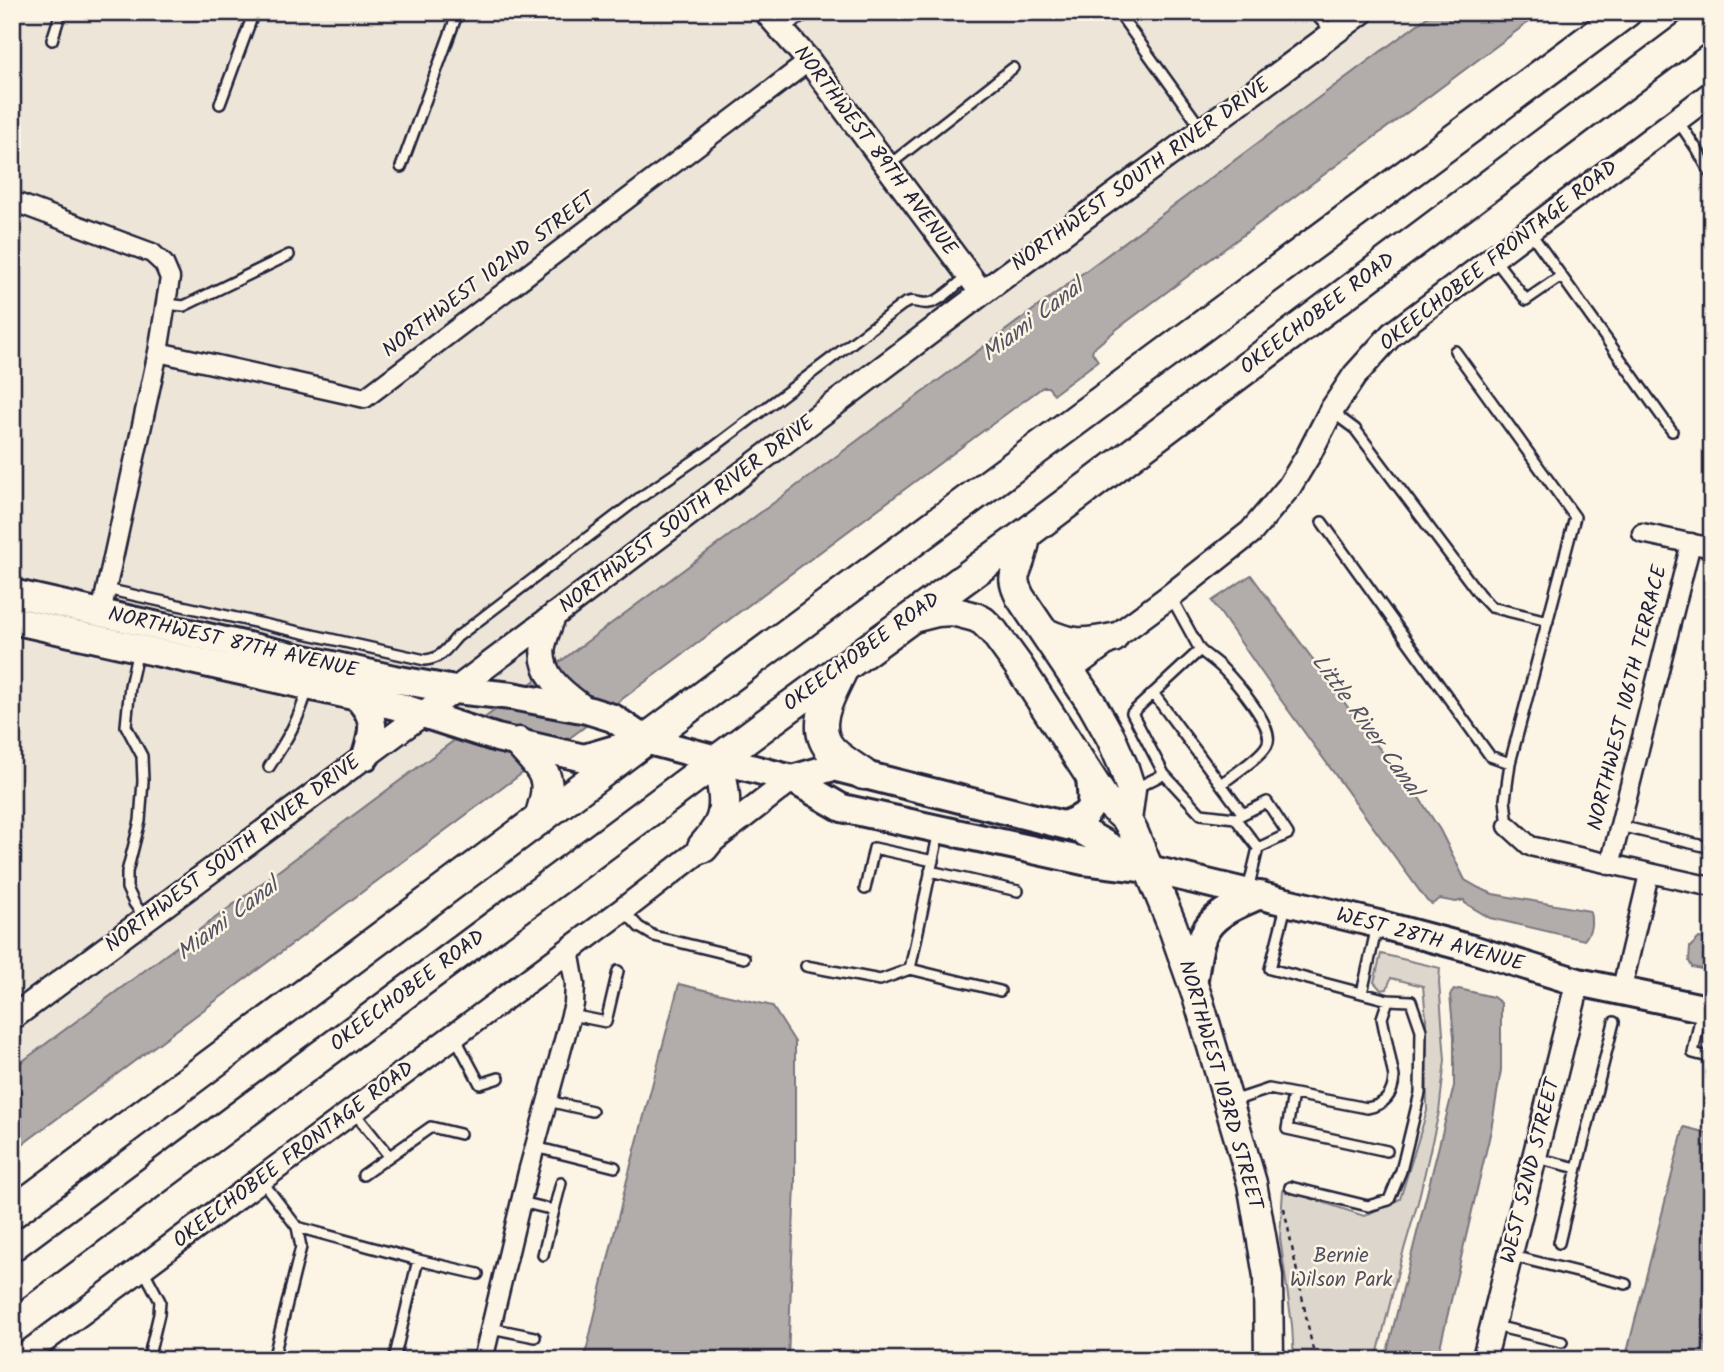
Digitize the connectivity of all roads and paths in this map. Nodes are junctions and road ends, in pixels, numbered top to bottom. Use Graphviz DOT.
graph roads {
  1 [pos="61,12"];
  2 [pos="254,12"];
  3 [pos="458,12"];
  4 [pos="810,12"];
  5 [pos="1118,12"];
  6 [pos="1313,12"];
  7 [pos="1362,12"];
  8 [pos="1626,12"];
  9 [pos="1700,12"];
  10 [pos="1712,18"];
  11 [pos="774,21"];
  12 [pos="1334,34"];
  13 [pos="52,40"];
  14 [pos="809,61"];
  15 [pos="1013,68"];
  16 [pos="1712,93"];
  17 [pos="1601,101"];
  18 [pos="220,104"];
  19 [pos="1677,119"];
  20 [pos="1203,131"];
  21 [pos="888,166"];
  22 [pos="401,167"];
  23 [pos="1712,176"];
  24 [pos="12,201"];
  25 [pos="1529,231"];
  26 [pos="289,255"];
  27 [pos="1493,258"];
  28 [pos="1561,276"];
  29 [pos="975,284"];
  30 [pos="166,303"];
  31 [pos="1455,351"];
  32 [pos="158,352"];
  33 [pos="1331,411"];
  34 [pos="1672,431"];
  35 [pos="1322,522"];
  36 [pos="1027,533"];
  37 [pos="1643,534"];
  38 [pos="1690,543"];
  39 [pos="1712,548"];
  40 [pos="12,593"];
  41 [pos="1170,596"];
  42 [pos="103,601"];
  43 [pos="554,615"];
  44 [pos="12,620"];
  45 [pos="906,620"];
  46 [pos="1548,621"];
  47 [pos="1044,632"];
  48 [pos="1113,638"];
  49 [pos="138,648"];
  50 [pos="1200,650"];
  51 [pos="844,666"];
  52 [pos="1070,670"];
  53 [pos="309,686"];
  54 [pos="455,690"];
  55 [pos="1153,693"];
  56 [pos="358,697"];
  57 [pos="600,714"];
  58 [pos="421,715"];
  59 [pos="1063,734"];
  60 [pos="645,740"];
  61 [pos="519,743"];
  62 [pos="366,756"];
  63 [pos="550,760"];
  64 [pos="719,760"];
  65 [pos="1510,763"];
  66 [pos="269,767"];
  67 [pos="863,774"];
  68 [pos="1164,774"];
  69 [pos="1090,778"];
  70 [pos="792,779"];
  71 [pos="1221,784"];
  72 [pos="1131,790"];
  73 [pos="1239,816"];
  74 [pos="1028,817"];
  75 [pos="539,820"];
  76 [pos="1127,820"];
  77 [pos="1064,825"];
  78 [pos="1508,826"];
  79 [pos="1620,826"];
  80 [pos="939,830"];
  81 [pos="703,848"];
  82 [pos="1258,848"];
  83 [pos="1712,848"];
  84 [pos="933,860"];
  85 [pos="1610,865"];
  86 [pos="1149,869"];
  87 [pos="930,871"];
  88 [pos="1649,874"];
  89 [pos="1712,887"];
  90 [pos="866,890"];
  91 [pos="1018,891"];
  92 [pos="1254,893"];
  93 [pos="1287,901"];
  94 [pos="623,910"];
  95 [pos="146,919"];
  96 [pos="1378,924"];
  97 [pos="569,950"];
  98 [pos="744,958"];
  99 [pos="806,965"];
  100 [pos="910,969"];
  101 [pos="618,971"];
  102 [pos="1578,982"];
  103 [pos="1193,984"];
  104 [pos="1000,991"];
  105 [pos="1620,992"];
  106 [pos="1362,993"];
  107 [pos="1388,1000"];
  108 [pos="1707,1009"];
  109 [pos="571,1015"];
  110 [pos="12,1018"];
  111 [pos="1614,1023"];
  112 [pos="454,1036"];
  113 [pos="1712,1058"];
  114 [pos="499,1078"];
  115 [pos="1293,1094"];
  116 [pos="548,1101"];
  117 [pos="1228,1103"];
  118 [pos="353,1111"];
  119 [pos="592,1111"];
  120 [pos="460,1134"];
  121 [pos="535,1147"];
  122 [pos="1387,1151"];
  123 [pos="389,1156"];
  124 [pos="1534,1158"];
  125 [pos="615,1167"];
  126 [pos="1577,1168"];
  127 [pos="363,1175"];
  128 [pos="261,1179"];
  129 [pos="561,1183"];
  130 [pos="1290,1187"];
  131 [pos="521,1202"];
  132 [pos="1284,1208"];
  133 [pos="554,1210"];
  134 [pos="12,1213"];
  135 [pos="297,1227"];
  136 [pos="1559,1243"];
  137 [pos="543,1255"];
  138 [pos="1510,1255"];
  139 [pos="418,1260"];
  140 [pos="142,1268"];
  141 [pos="478,1274"];
  142 [pos="1626,1284"];
  143 [pos="12,1286"];
  144 [pos="1493,1325"];
  145 [pos="491,1328"];
  146 [pos="535,1337"];
  147 [pos="1562,1342"];
  148 [pos="18,1360"];
  149 [pos="148,1360"];
  150 [pos="273,1360"];
  151 [pos="394,1360"];
  152 [pos="483,1360"];
  153 [pos="1269,1360"];
  154 [pos="1315,1360"];
  155 [pos="1484,1360"];
  1 -- 13 [label="lane"];
  2 -- 18 [label="lane"];
  3 -- 22 [label="lane"];
  4 -- 11 [label="lane"];
  5 -- 20 [label="lane"];
  6 -- 12 [label="lane"];
  7 -- 12 [label="street, NORTHWEST SOUTH RIVER DRIVE"];
  8 -- 60 [label="highway"];
  9 -- 17 [label="highway"];
  10 -- 17 [label="highway, OKEECHOBEE ROAD"];
  11 -- 14 [label="street, NORTHWEST 89TH AVENUE"];
  12 -- 20 [label="street, NORTHWEST SOUTH RIVER DRIVE"];
  14 -- 21 [label="street, NORTHWEST 89TH AVENUE"];
  14 -- 32 [label="street, NORTHWEST 102ND STREET"];
  15 -- 21 [label="lane"];
  16 -- 19 [label="street, OKEECHOBEE FRONTAGE ROAD"];
  17 -- 36 [label="highway, OKEECHOBEE ROAD"];
  19 -- 23 [label="lane"];
  19 -- 25 [label="street, OKEECHOBEE FRONTAGE ROAD"];
  20 -- 29 [label="street, NORTHWEST SOUTH RIVER DRIVE"];
  21 -- 29 [label="street, NORTHWEST 89TH AVENUE"];
  24 -- 30 [label="street"];
  25 -- 27 [label="street, OKEECHOBEE FRONTAGE ROAD"];
  25 -- 28 [label="lane"];
  26 -- 30 [label="lane"];
  27 -- 28 [label="lane"];
  27 -- 33 [label="street, OKEECHOBEE FRONTAGE ROAD"];
  28 -- 34 [label="lane"];
  29 -- 42 [label="lane"];
  29 -- 43 [label="street, NORTHWEST SOUTH RIVER DRIVE"];
  30 -- 32 [label="street"];
  31 -- 46 [label="lane"];
  32 -- 42 [label="street"];
  33 -- 41 [label="street, OKEECHOBEE FRONTAGE ROAD"];
  33 -- 46 [label="lane"];
  35 -- 65 [label="lane"];
  36 -- 45 [label="highway, OKEECHOBEE ROAD"];
  36 -- 47 [label="main road"];
  37 -- 38 [label="street"];
  38 -- 39 [label="street"];
  38 -- 79 [label="street, NORTHWEST 106TH TERRACE"];
  40 -- 42 [label="main road, NORTHWEST 87TH AVENUE"];
  41 -- 48 [label="street, OKEECHOBEE FRONTAGE ROAD"];
  41 -- 50 [label="lane"];
  42 -- 54 [label="main road, NORTHWEST 87TH AVENUE"];
  43 -- 54 [label="street, NORTHWEST SOUTH RIVER DRIVE"];
  43 -- 57 [label="street"];
  44 -- 49 [label="main road, NORTHWEST 87TH AVENUE"];
  45 -- 51 [label="highway, OKEECHOBEE ROAD"];
  45 -- 59 [label="main road, NORTHWEST 103RD STREET"];
  46 -- 65 [label="lane"];
  47 -- 48 [label="main road"];
  47 -- 52 [label="main road"];
  48 -- 52 [label="street, OKEECHOBEE FRONTAGE ROAD"];
  49 -- 53 [label="main road, NORTHWEST 87TH AVENUE"];
  49 -- 95 [label="lane"];
  50 -- 55 [label="lane"];
  50 -- 71 [label="lane"];
  51 -- 64 [label="highway, OKEECHOBEE ROAD"];
  51 -- 67 [label="highway"];
  52 -- 59 [label="main road"];
  52 -- 72 [label="main road"];
  53 -- 56 [label="main road, NORTHWEST 87TH AVENUE"];
  53 -- 66 [label="lane"];
  54 -- 57 [label="main road, WEST 28TH AVENUE"];
  54 -- 58 [label="street, NORTHWEST SOUTH RIVER DRIVE"];
  55 -- 68 [label="lane"];
  55 -- 71 [label="lane"];
  56 -- 58 [label="main road, NORTHWEST 87TH AVENUE"];
  56 -- 62 [label="main road"];
  57 -- 60 [label="main road, WEST 28TH AVENUE"];
  58 -- 61 [label="main road"];
  58 -- 62 [label="street, NORTHWEST SOUTH RIVER DRIVE"];
  59 -- 69 [label="main road, NORTHWEST 103RD STREET"];
  60 -- 63 [label="main road"];
  60 -- 64 [label="main road, WEST 28TH AVENUE"];
  60 -- 75 [label="highway"];
  61 -- 63 [label="highway"];
  62 -- 95 [label="street, NORTHWEST SOUTH RIVER DRIVE"];
  63 -- 75 [label="highway"];
  64 -- 70 [label="main road, WEST 28TH AVENUE"];
  64 -- 81 [label="highway"];
  64 -- 143 [label="highway, OKEECHOBEE ROAD"];
  65 -- 78 [label="lane"];
  67 -- 70 [label="main road, WEST 28TH AVENUE"];
  67 -- 74 [label="main road, WEST 28TH AVENUE"];
  68 -- 72 [label="lane"];
  68 -- 73 [label="lane"];
  69 -- 76 [label="main road, NORTHWEST 103RD STREET"];
  69 -- 77 [label="main road"];
  70 -- 80 [label="main road, WEST 28TH AVENUE"];
  70 -- 81 [label="street, OKEECHOBEE FRONTAGE ROAD"];
  71 -- 73 [label="lane"];
  72 -- 76 [label="main road"];
  73 -- 82 [label="lane"];
  73 -- 82 [label="lane"];
  74 -- 77 [label="main road, WEST 28TH AVENUE"];
  74 -- 80 [label="main road"];
  75 -- 134 [label="highway"];
  76 -- 86 [label="main road, NORTHWEST 103RD STREET"];
  77 -- 86 [label="main road, WEST 28TH AVENUE"];
  78 -- 85 [label="street"];
  79 -- 83 [label="lane"];
  79 -- 85 [label="street, NORTHWEST 106TH TERRACE"];
  80 -- 84 [label="lane"];
  80 -- 86 [label="main road, WEST 28TH AVENUE"];
  81 -- 94 [label="street, OKEECHOBEE FRONTAGE ROAD"];
  82 -- 92 [label="lane"];
  84 -- 87 [label="lane"];
  84 -- 90 [label="lane"];
  85 -- 88 [label="street"];
  86 -- 92 [label="main road, WEST 28TH AVENUE"];
  86 -- 103 [label="main road, NORTHWEST 103RD STREET"];
  87 -- 91 [label="lane"];
  87 -- 100 [label="lane"];
  88 -- 89 [label="street"];
  88 -- 105 [label="street"];
  92 -- 93 [label="main road, WEST 28TH AVENUE"];
  92 -- 103 [label="main road"];
  93 -- 96 [label="main road, WEST 28TH AVENUE"];
  93 -- 106 [label="lane"];
  94 -- 97 [label="street, OKEECHOBEE FRONTAGE ROAD"];
  94 -- 98 [label="lane"];
  95 -- 110 [label="street, NORTHWEST SOUTH RIVER DRIVE"];
  96 -- 102 [label="main road, WEST 28TH AVENUE"];
  96 -- 106 [label="lane"];
  97 -- 109 [label="street"];
  97 -- 112 [label="street, OKEECHOBEE FRONTAGE ROAD"];
  99 -- 100 [label="lane"];
  100 -- 104 [label="lane"];
  101 -- 109 [label="lane"];
  102 -- 105 [label="main road, WEST 28TH AVENUE"];
  102 -- 124 [label="street, WEST 52ND STREET"];
  103 -- 117 [label="main road, NORTHWEST 103RD STREET"];
  105 -- 108 [label="main road, WEST 28TH AVENUE"];
  106 -- 107 [label="lane"];
  107 -- 115 [label="lane"];
  107 -- 130 [label="lane"];
  108 -- 113 [label="lane"];
  109 -- 116 [label="street"];
  111 -- 126 [label="lane"];
  112 -- 114 [label="lane"];
  112 -- 118 [label="street, OKEECHOBEE FRONTAGE ROAD"];
  115 -- 117 [label="lane"];
  115 -- 122 [label="lane"];
  116 -- 119 [label="lane"];
  116 -- 121 [label="street"];
  117 -- 153 [label="main road, NORTHWEST 103RD STREET"];
  118 -- 123 [label="lane"];
  118 -- 128 [label="street, OKEECHOBEE FRONTAGE ROAD"];
  120 -- 123 [label="lane"];
  121 -- 125 [label="lane"];
  121 -- 131 [label="street"];
  123 -- 127 [label="lane"];
  124 -- 126 [label="lane"];
  124 -- 138 [label="street, WEST 52ND STREET"];
  126 -- 136 [label="lane"];
  128 -- 135 [label="lane"];
  128 -- 140 [label="street, OKEECHOBEE FRONTAGE ROAD"];
  129 -- 133 [label="lane"];
  131 -- 133 [label="lane"];
  131 -- 145 [label="street"];
  132 -- 154 [label="path"];
  133 -- 137 [label="lane"];
  135 -- 139 [label="lane"];
  135 -- 150 [label="lane"];
  138 -- 142 [label="lane"];
  138 -- 144 [label="street, WEST 52ND STREET"];
  139 -- 141 [label="lane"];
  139 -- 151 [label="lane"];
  140 -- 148 [label="street, OKEECHOBEE FRONTAGE ROAD"];
  140 -- 149 [label="lane"];
  144 -- 147 [label="lane"];
  144 -- 155 [label="street, WEST 52ND STREET"];
  145 -- 146 [label="lane"];
  145 -- 152 [label="street"];
}
